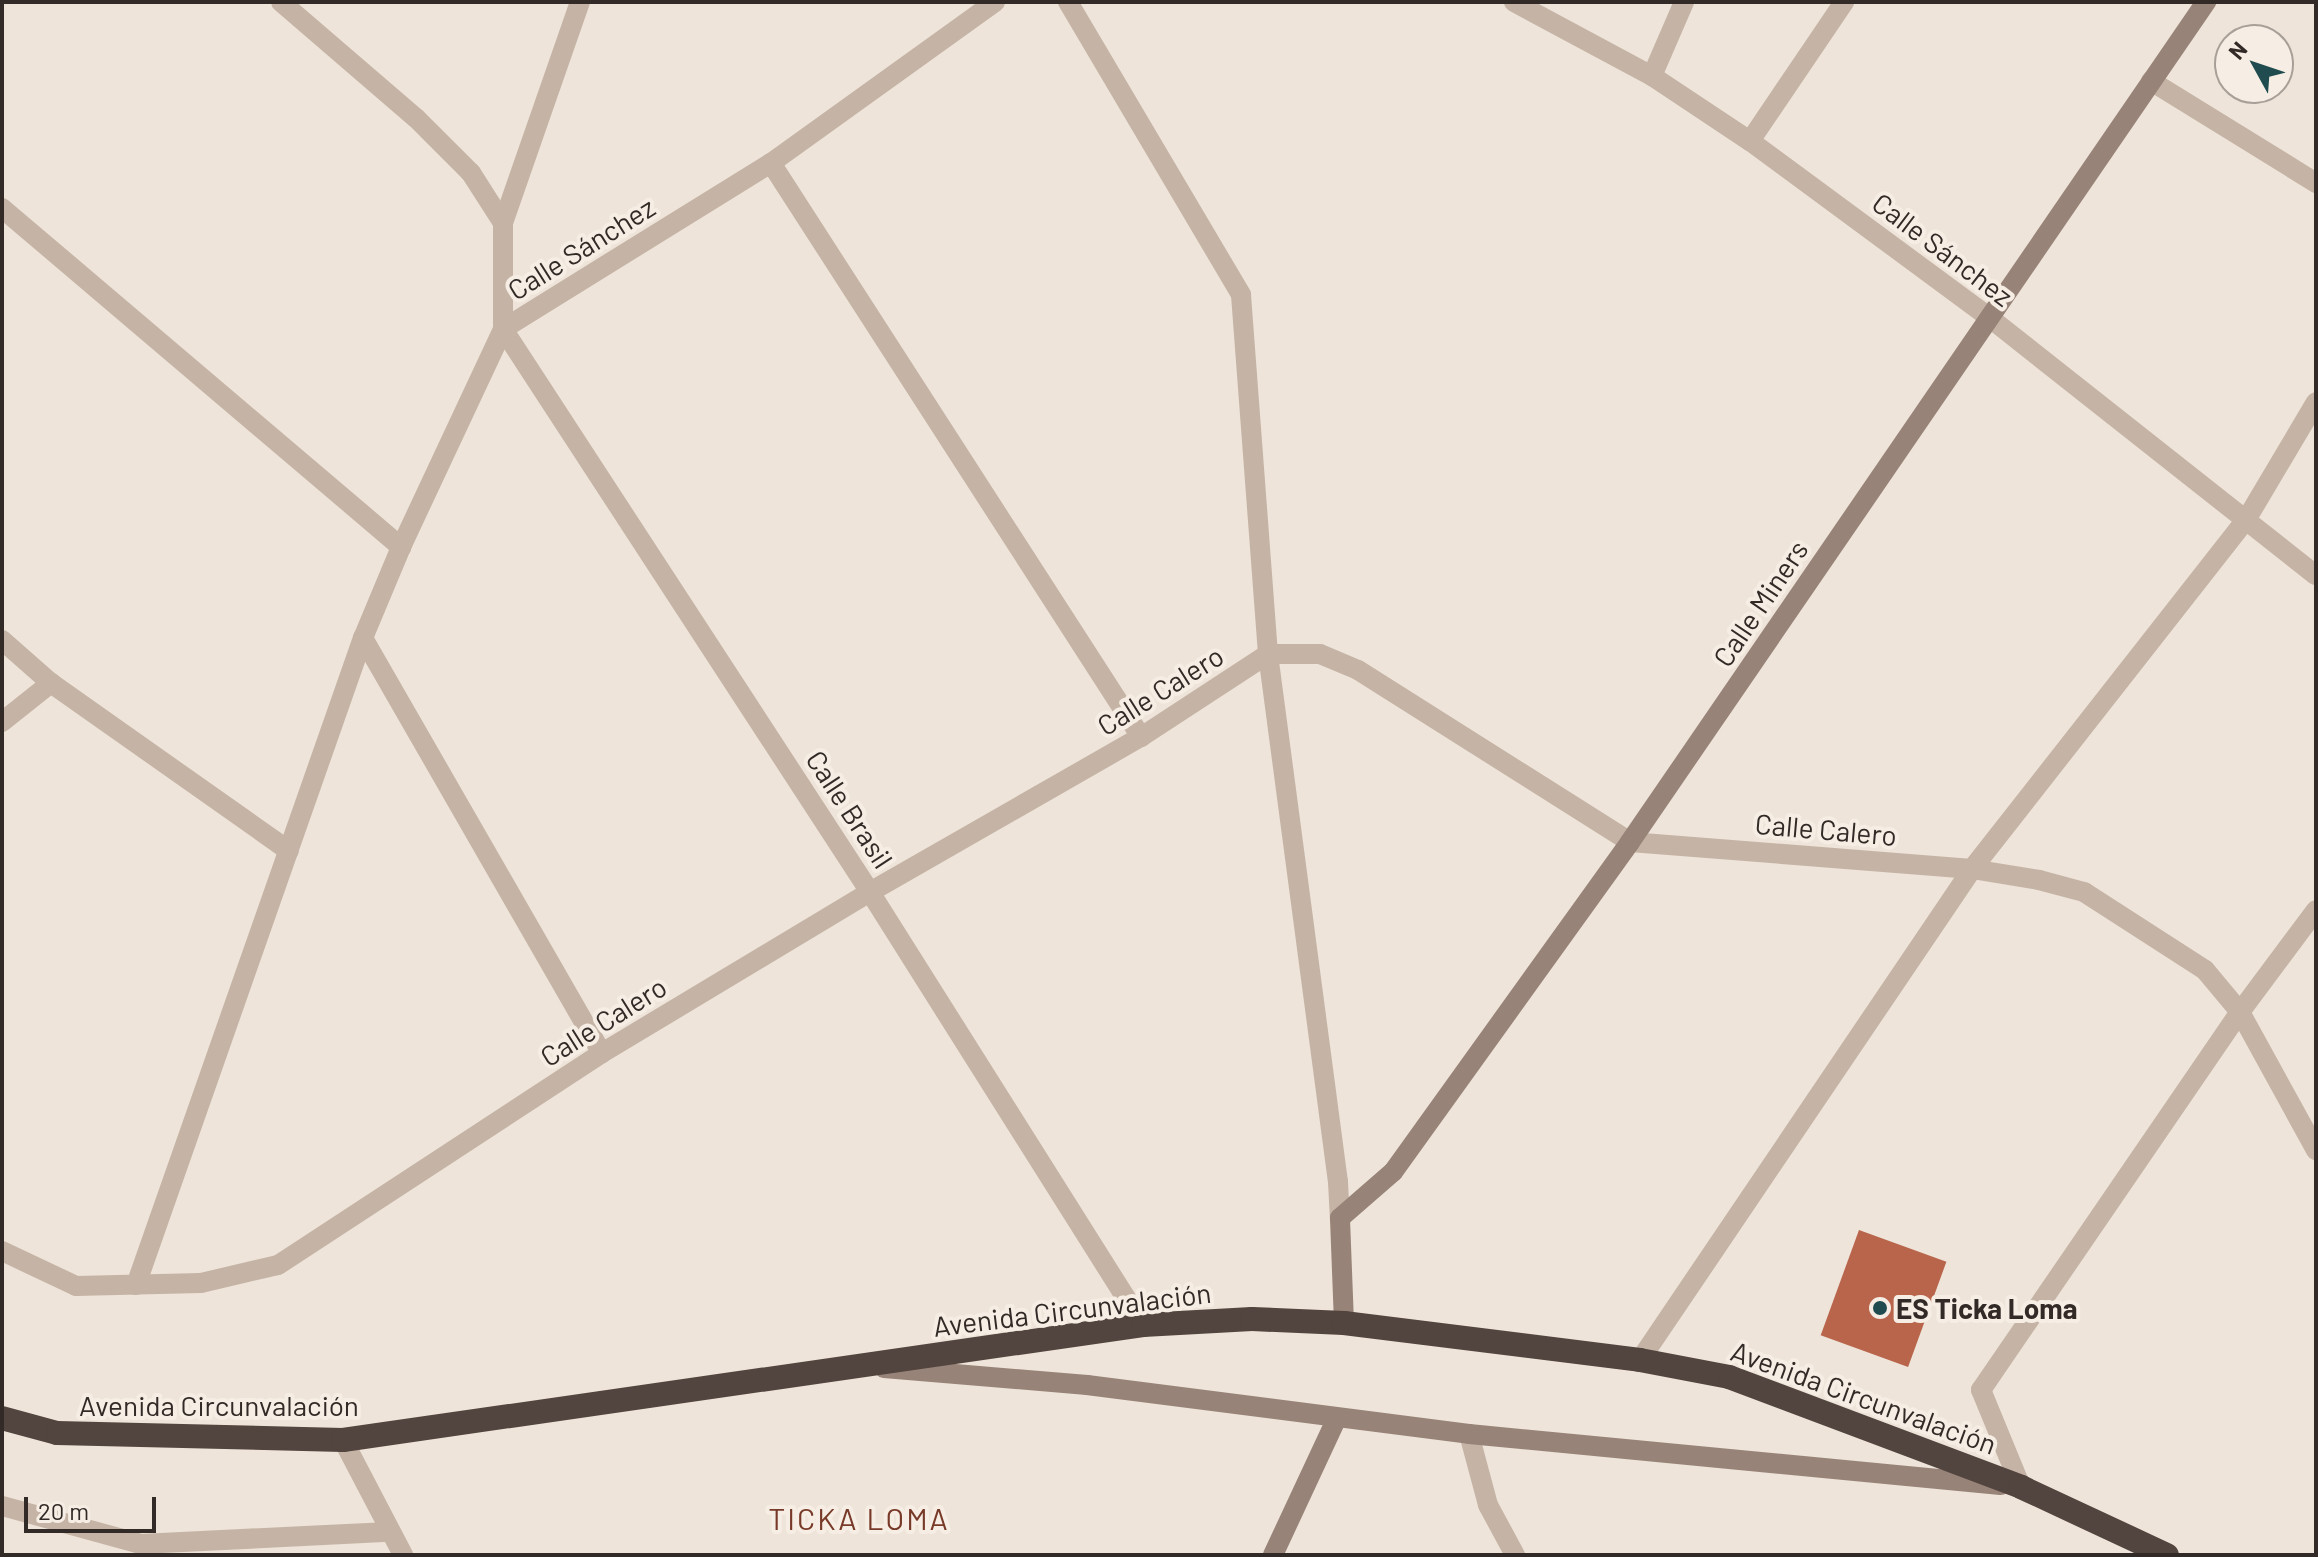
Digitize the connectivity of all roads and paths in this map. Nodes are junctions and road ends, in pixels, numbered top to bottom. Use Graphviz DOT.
graph roads {
  1 [pos="281,2"];
  2 [pos="580,2"];
  3 [pos="995,2"];
  4 [pos="1068,2"];
  5 [pos="1514,2"];
  6 [pos="1684,2"];
  7 [pos="1844,2"];
  8 [pos="2206,2"];
  9 [pos="1652,76"];
  10 [pos="2151,81"];
  11 [pos="1750,141"];
  12 [pos="771,163"];
  13 [pos="2316,183"];
  14 [pos="2,208"];
  15 [pos="503,223"];
  16 [pos="1990,318"];
  17 [pos="503,329"];
  18 [pos="2316,402"];
  19 [pos="2246,520"];
  20 [pos="401,547"];
  21 [pos="2316,575"];
  22 [pos="363,638"];
  23 [pos="2,640"];
  24 [pos="1268,654"];
  25 [pos="51,683"];
  26 [pos="2,722"];
  27 [pos="1141,737"];
  28 [pos="1630,842"];
  29 [pos="289,851"];
  30 [pos="1972,869"];
  31 [pos="870,892"];
  32 [pos="2316,910"];
  33 [pos="2240,1012"];
  34 [pos="602,1053"];
  35 [pos="2316,1150"];
  36 [pos="1340,1218"];
  37 [pos="2,1251"];
  38 [pos="136,1285"];
  39 [pos="1344,1323"];
  40 [pos="1143,1325"];
  41 [pos="1640,1360"];
  42 [pos="866,1367"];
  43 [pos="2,1418"];
  44 [pos="1337,1418"];
  45 [pos="1469,1434"];
  46 [pos="343,1440"];
  47 [pos="2021,1487"];
  48 [pos="2,1506"];
  49 [pos="389,1532"];
  50 [pos="138,1550"];
  51 [pos="403,1555"];
  52 [pos="1273,1555"];
  53 [pos="1515,1555"];
  54 [pos="2167,1555"];
  1 -- 15 [label="street"];
  2 -- 15 [label="street"];
  3 -- 12 [label="street, Calle Sánchez"];
  4 -- 24 [label="street"];
  5 -- 9 [label="street, Calle Sánchez"];
  6 -- 9 [label="street"];
  7 -- 11 [label="street"];
  8 -- 10 [label="street, Calle Miners"];
  9 -- 11 [label="street, Calle Sánchez"];
  10 -- 13 [label="street"];
  10 -- 16 [label="street, Calle Miners"];
  11 -- 16 [label="street, Calle Sánchez"];
  12 -- 17 [label="street, Calle Sánchez"];
  12 -- 27 [label="street"];
  14 -- 20 [label="street"];
  15 -- 17 [label="street, Calle Sánchez"];
  16 -- 19 [label="street, Calle Sánchez"];
  16 -- 28 [label="street, Calle Miners"];
  17 -- 20 [label="street"];
  17 -- 31 [label="street, Calle Brasil"];
  18 -- 19 [label="street"];
  19 -- 21 [label="street, Calle Sánchez"];
  19 -- 30 [label="street"];
  20 -- 22 [label="street"];
  22 -- 29 [label="street"];
  22 -- 34 [label="street"];
  23 -- 25 [label="street"];
  24 -- 27 [label="street, Calle Calero"];
  24 -- 28 [label="street, Calle Calero"];
  24 -- 36 [label="street"];
  25 -- 26 [label="street"];
  25 -- 29 [label="street"];
  27 -- 31 [label="street, Calle Calero"];
  28 -- 30 [label="street, Calle Calero"];
  28 -- 36 [label="street, Calle Miners"];
  29 -- 38 [label="street"];
  30 -- 33 [label="street, Calle Calero"];
  30 -- 41 [label="street"];
  31 -- 34 [label="street, Calle Calero"];
  31 -- 40 [label="street, Calle Brasil"];
  32 -- 33 [label="street"];
  33 -- 35 [label="street, Calle Calero"];
  33 -- 47 [label="street"];
  34 -- 38 [label="street, Calle Calero"];
  36 -- 39 [label="street"];
  37 -- 38 [label="street, Calle Calero"];
  39 -- 40 [label="highway, Avenida Circunvalación"];
  39 -- 41 [label="highway, Avenida Circunvalación"];
  40 -- 42 [label="highway, Avenida Circunvalación"];
  41 -- 47 [label="highway, Avenida Circunvalación"];
  42 -- 44 [label="street"];
  42 -- 46 [label="highway, Avenida Circunvalación"];
  43 -- 46 [label="highway, Avenida Circunvalación"];
  44 -- 45 [label="street"];
  44 -- 52 [label="street"];
  45 -- 47 [label="street"];
  45 -- 53 [label="street"];
  46 -- 49 [label="street"];
  47 -- 54 [label="highway, Avenida Circunvalación"];
  48 -- 50 [label="street"];
  49 -- 50 [label="street"];
  49 -- 51 [label="street"];
}
